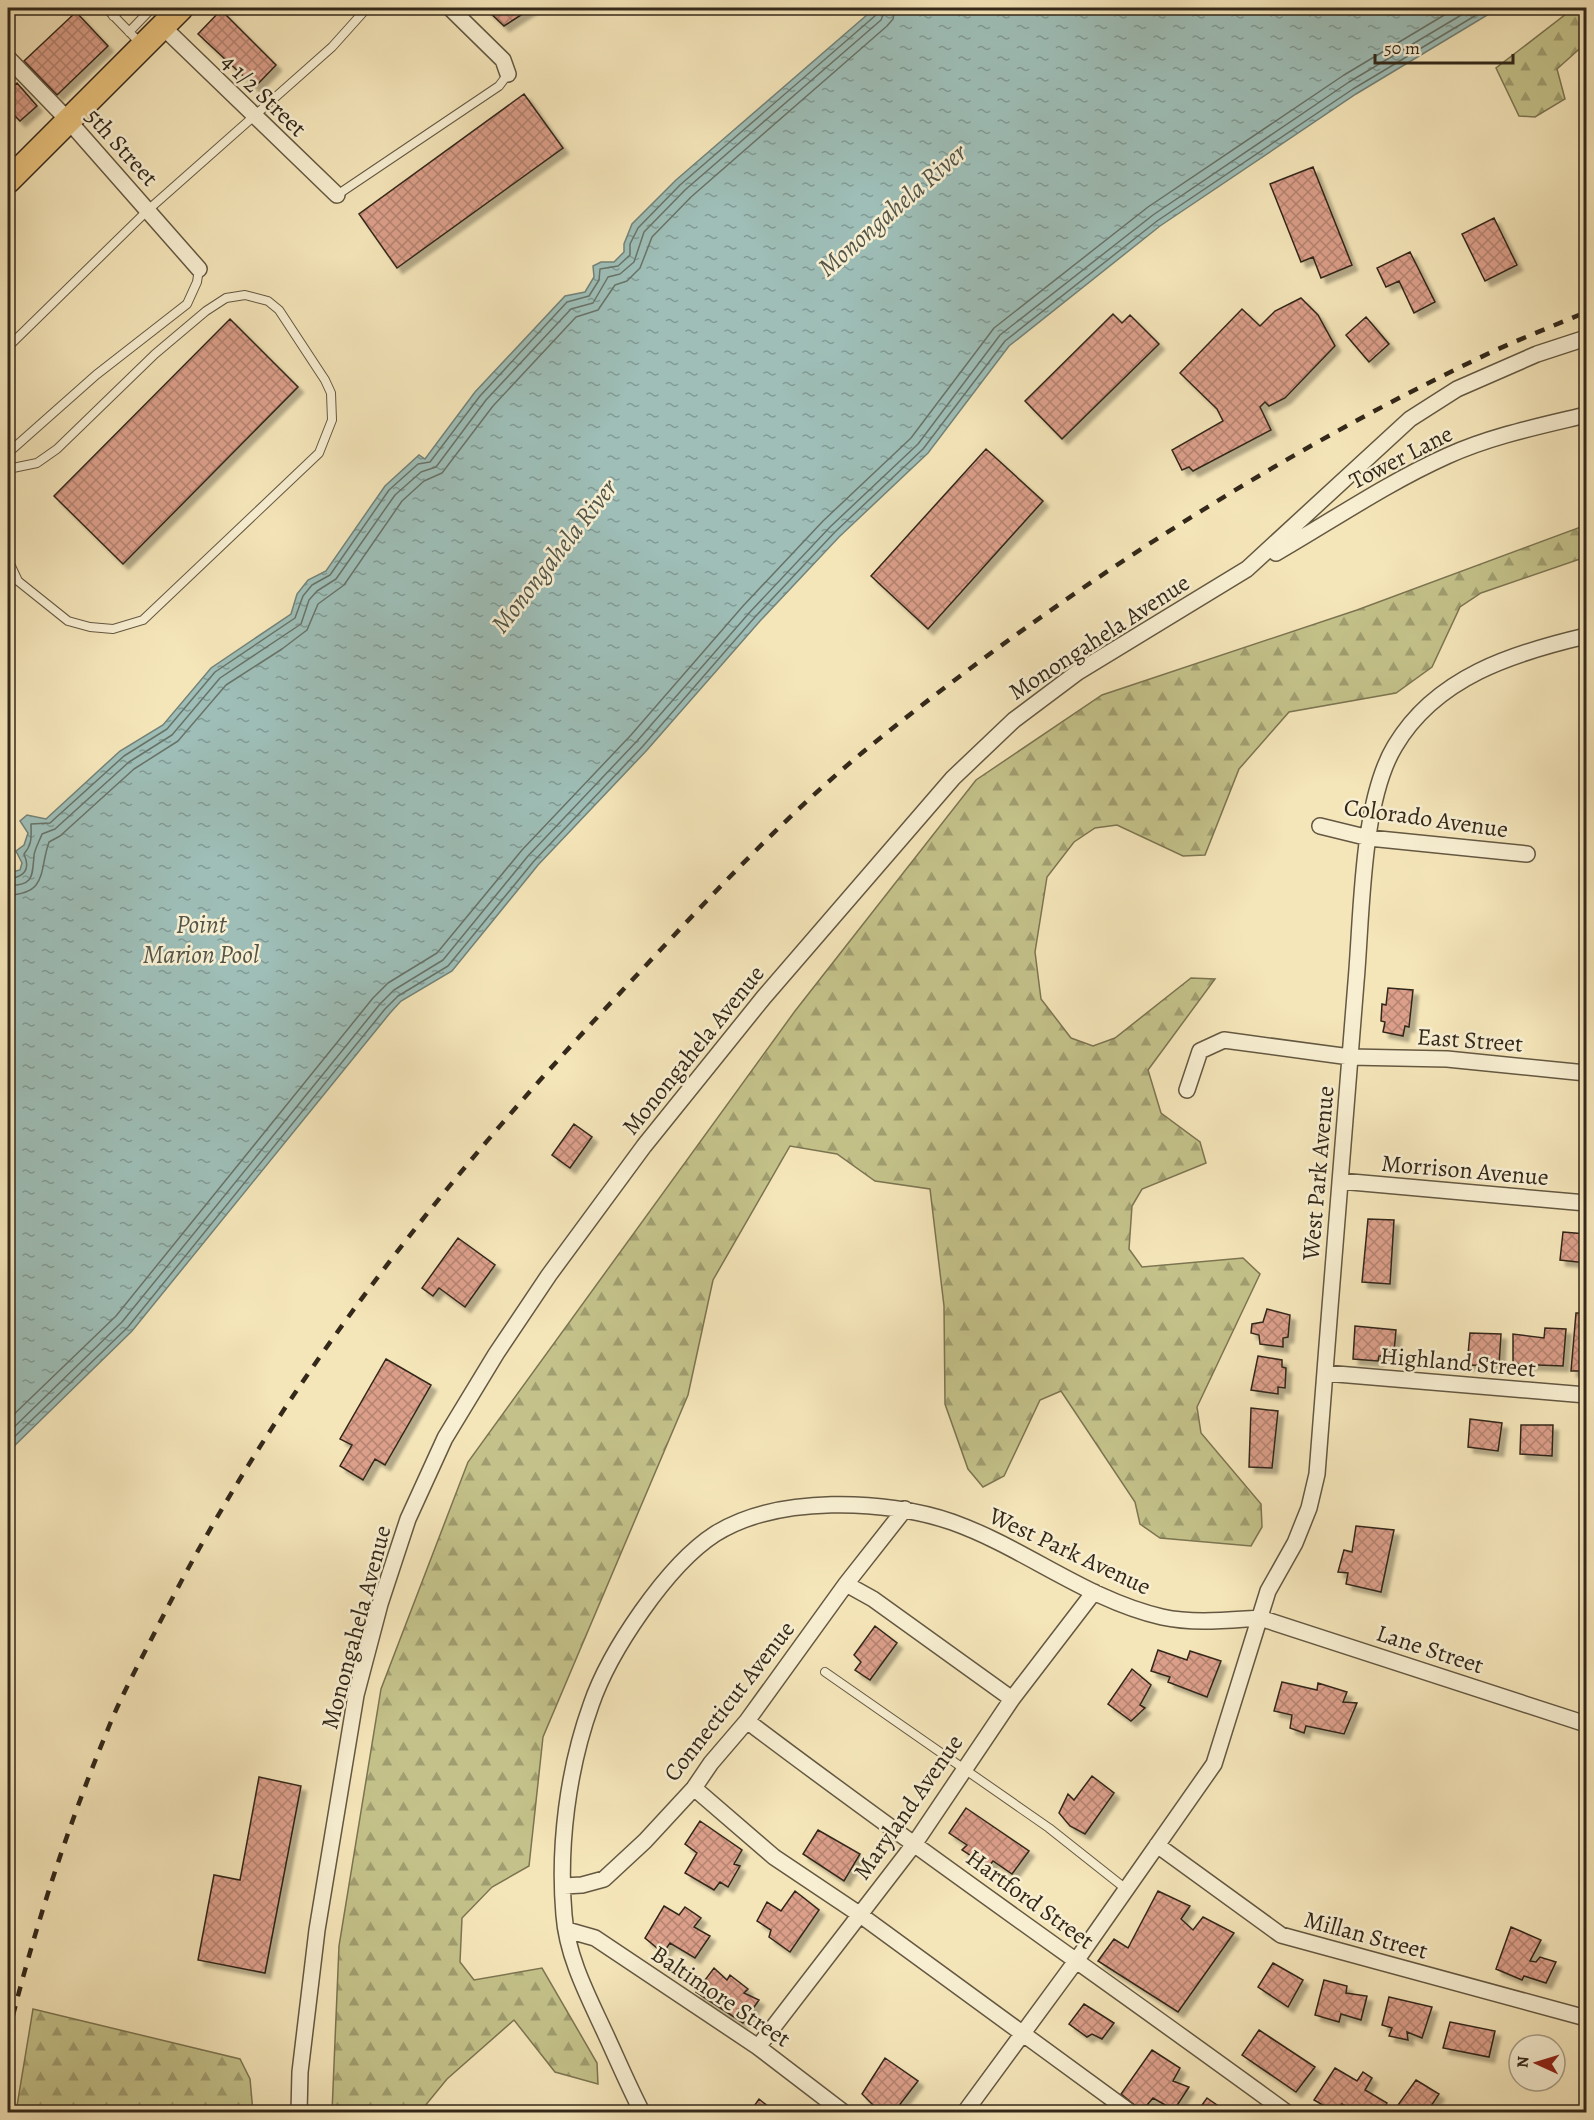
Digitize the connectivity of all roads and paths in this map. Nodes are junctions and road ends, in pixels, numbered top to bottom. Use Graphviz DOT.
graph roads {
  1 [pos="16,8"];
  2 [pos="106,8"];
  3 [pos="122,8"];
  4 [pos="181,8"];
  5 [pos="367,8"];
  6 [pos="450,8"];
  7 [pos="113,16"];
  8 [pos="8,17"];
  9 [pos="157,17"];
  10 [pos="135,38"];
  11 [pos="8,58"];
  12 [pos="508,74"];
  13 [pos="254,118"];
  14 [pos="67,119"];
  15 [pos="8,181"];
  16 [pos="337,195"];
  17 [pos="148,210"];
  18 [pos="199,269"];
  19 [pos="1587,338"];
  20 [pos="8,347"];
  21 [pos="1587,414"];
  22 [pos="8,453"];
  23 [pos="8,469"];
  24 [pos="8,550"];
  25 [pos="1247,569"];
  26 [pos="1587,636"];
  27 [pos="1320,825"];
  28 [pos="1369,838"];
  29 [pos="1527,854"];
  30 [pos="1350,1057"];
  31 [pos="1587,1073"];
  32 [pos="1187,1090"];
  33 [pos="1340,1181"];
  34 [pos="1587,1203"];
  35 [pos="1325,1373"];
  36 [pos="1587,1395"];
  37 [pos="905,1509"];
  38 [pos="846,1584"];
  39 [pos="1094,1592"];
  40 [pos="1260,1618"];
  41 [pos="825,1672"];
  42 [pos="1012,1699"];
  43 [pos="747,1721"];
  44 [pos="1587,1724"];
  45 [pos="962,1770"];
  46 [pos="694,1788"];
  47 [pos="915,1844"];
  48 [pos="1158,1845"];
  49 [pos="564,1886"];
  50 [pos="1126,1888"];
  51 [pos="859,1914"];
  52 [pos="567,1930"];
  53 [pos="1076,1961"];
  54 [pos="1587,2018"];
  55 [pos="1022,2034"];
  56 [pos="758,2047"];
  57 [pos="299,2112"];
  58 [pos="642,2112"];
  59 [pos="843,2112"];
  60 [pos="965,2112"];
  61 [pos="1130,2112"];
  62 [pos="1286,2112"];
  1 -- 8 [label="lane"];
  2 -- 7 [label="lane"];
  3 -- 7 [label="lane"];
  4 -- 9 [label="main road"];
  5 -- 13 [label="lane"];
  6 -- 12 [label="street"];
  7 -- 10 [label="lane"];
  9 -- 10 [label="main road"];
  9 -- 13 [label="street, 4 1/2 Street"];
  10 -- 14 [label="main road"];
  11 -- 14 [label="street, 5th Street"];
  12 -- 16 [label="lane"];
  13 -- 16 [label="street, 4 1/2 Street"];
  13 -- 17 [label="lane"];
  14 -- 15 [label="main road"];
  14 -- 17 [label="street, 5th Street"];
  17 -- 18 [label="street, 5th Street"];
  17 -- 20 [label="lane"];
  18 -- 22 [label="lane"];
  19 -- 25 [label="street, Monongahela Avenue"];
  21 -- 25 [label="street, Tower Lane"];
  23 -- 24 [label="lane"];
  25 -- 57 [label="street, Monongahela Avenue"];
  26 -- 28 [label="street, West Park Avenue"];
  27 -- 28 [label="street, Colorado Avenue"];
  28 -- 29 [label="street, Colorado Avenue"];
  28 -- 30 [label="street, West Park Avenue"];
  30 -- 31 [label="street, East Street"];
  30 -- 32 [label="street"];
  30 -- 33 [label="street, West Park Avenue"];
  33 -- 34 [label="street, Morrison Avenue"];
  33 -- 35 [label="street, West Park Avenue"];
  35 -- 36 [label="street, Highland Street"];
  35 -- 40 [label="street, West Park Avenue"];
  37 -- 38 [label="street, Connecticut Avenue"];
  37 -- 39 [label="street, West Park Avenue"];
  37 -- 49 [label="street, West Park Avenue"];
  38 -- 42 [label="street"];
  38 -- 43 [label="street, Connecticut Avenue"];
  39 -- 40 [label="street, West Park Avenue"];
  39 -- 42 [label="street, Maryland Avenue"];
  40 -- 44 [label="street, Lane Street"];
  40 -- 48 [label="street"];
  41 -- 45 [label="lane"];
  42 -- 45 [label="street, Maryland Avenue"];
  43 -- 46 [label="street, Connecticut Avenue"];
  43 -- 47 [label="street, Hartford Street"];
  45 -- 47 [label="street, Maryland Avenue"];
  45 -- 50 [label="lane"];
  46 -- 49 [label="street, Connecticut Avenue"];
  46 -- 51 [label="street"];
  47 -- 51 [label="street, Maryland Avenue"];
  47 -- 53 [label="street, Hartford Street"];
  48 -- 50 [label="street"];
  48 -- 54 [label="street, Millan Street"];
  49 -- 52 [label="street, West Park Avenue"];
  50 -- 53 [label="street"];
  51 -- 55 [label="street"];
  51 -- 56 [label="street, Maryland Avenue"];
  52 -- 56 [label="street, Baltimore Street"];
  52 -- 58 [label="street, West Park Avenue"];
  53 -- 55 [label="street"];
  53 -- 62 [label="street, Hartford Street"];
  55 -- 60 [label="street"];
  55 -- 61 [label="street"];
  56 -- 59 [label="street, Baltimore Street"];
}
